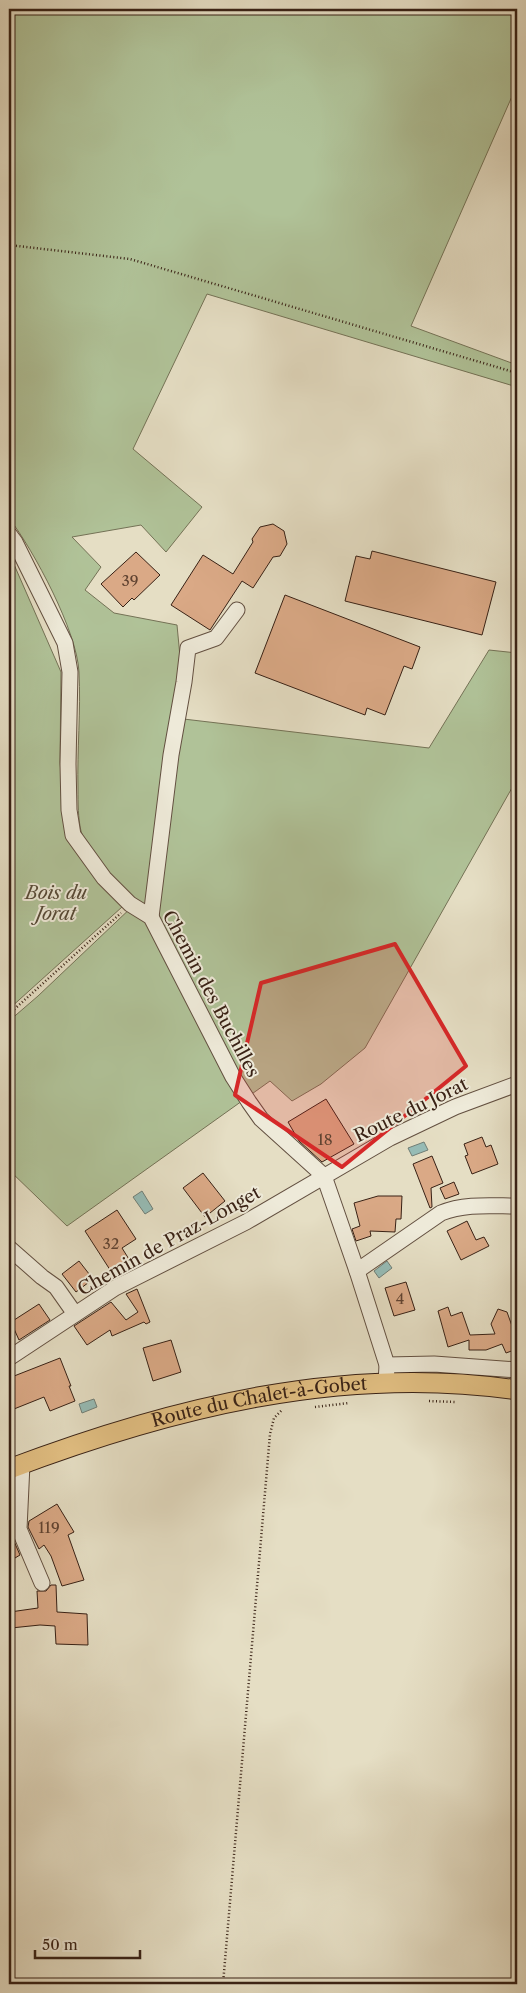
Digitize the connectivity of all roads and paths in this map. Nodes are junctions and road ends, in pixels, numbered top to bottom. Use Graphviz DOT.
graph roads {
  1 [pos="9,245"];
  2 [pos="517,374"];
  3 [pos="9,534"];
  4 [pos="237,610"];
  5 [pos="130,904"];
  6 [pos="151,917"];
  7 [pos="9,1014"];
  8 [pos="517,1084"];
  9 [pos="324,1176"];
  10 [pos="517,1206"];
  11 [pos="9,1248"];
  12 [pos="357,1271"];
  13 [pos="76,1314"];
  14 [pos="9,1358"];
  15 [pos="387,1365"];
  16 [pos="517,1370"];
  17 [pos="386,1384"];
  18 [pos="517,1390"];
  19 [pos="426,1401"];
  20 [pos="358,1402"];
  21 [pos="456,1402"];
  22 [pos="311,1407"];
  23 [pos="283,1410"];
  24 [pos="16,1467"];
  25 [pos="42,1583"];
  26 [pos="223,1984"];
  1 -- 2 [label="path"];
  3 -- 5 [label="street, Chemin des Buchilles"];
  4 -- 6 [label="street"];
  5 -- 6 [label="street, Chemin des Buchilles"];
  5 -- 7 [label="path"];
  6 -- 9 [label="street, Chemin des Buchilles"];
  8 -- 9 [label="street, Route du Jorat"];
  9 -- 12 [label="street, Chemin des Buchilles"];
  9 -- 13 [label="street, Chemin de Praz-Longet"];
  10 -- 12 [label="street"];
  11 -- 13 [label="street"];
  12 -- 15 [label="street, Chemin des Buchilles"];
  13 -- 14 [label="street, Chemin de Praz-Longet"];
  15 -- 16 [label="street"];
  15 -- 17 [label="street, Chemin des Buchilles"];
  17 -- 18 [label="main road, Route du Chalet-à-Gobet"];
  17 -- 24 [label="main road, Route du Chalet-à-Gobet"];
  19 -- 21 [label="path"];
  20 -- 22 [label="path"];
  23 -- 26 [label="path"];
  24 -- 25 [label="street"];
}
